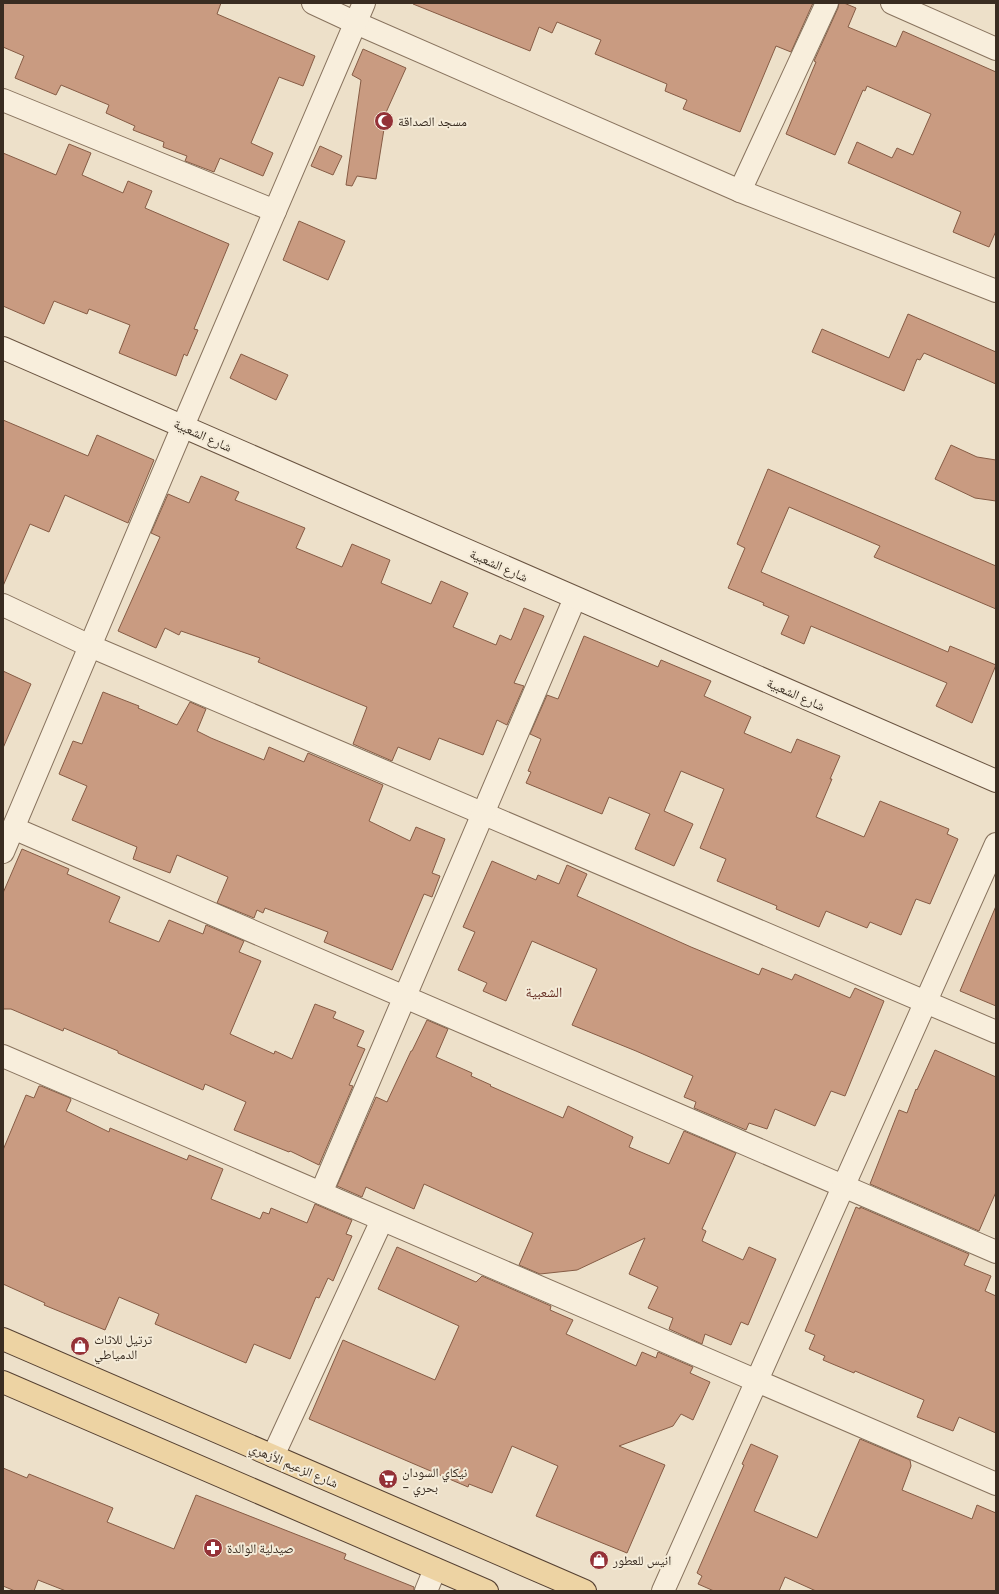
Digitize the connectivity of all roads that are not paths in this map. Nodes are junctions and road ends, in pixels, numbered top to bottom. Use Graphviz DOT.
graph roads {
  1 [pos="313,3"];
  2 [pos="364,3"];
  3 [pos="827,3"];
  4 [pos="892,3"];
  5 [pos="356,23"];
  6 [pos="996,49"];
  7 [pos="3,100"];
  8 [pos="740,191"];
  9 [pos="275,211"];
  10 [pos="996,291"];
  11 [pos="3,348"];
  12 [pos="183,426"];
  13 [pos="575,598"];
  14 [pos="3,604"];
  15 [pos="90,646"];
  16 [pos="996,781"];
  17 [pos="483,813"];
  18 [pos="13,828"];
  19 [pos="996,844"];
  20 [pos="3,852"];
  21 [pos="404,997"];
  22 [pos="925,1002"];
  23 [pos="996,1032"];
  24 [pos="3,1056"];
  25 [pos="843,1186"];
  26 [pos="321,1193"];
  27 [pos="382,1220"];
  28 [pos="996,1252"];
  29 [pos="3,1339"];
  30 [pos="756,1381"];
  31 [pos="3,1382"];
  32 [pos="273,1456"];
  33 [pos="996,1484"];
  34 [pos="435,1568"];
  35 [pos="426,1591"];
  36 [pos="487,1591"];
  37 [pos="586,1591"];
  38 [pos="663,1591"];
  1 -- 5 [label="street"];
  2 -- 5 [label="street"];
  3 -- 8 [label="street"];
  4 -- 6 [label="street"];
  5 -- 8 [label="street"];
  5 -- 9 [label="street"];
  7 -- 9 [label="street"];
  8 -- 10 [label="street"];
  9 -- 12 [label="street"];
  11 -- 12 [label="street, شارع الشعبية"];
  12 -- 13 [label="street, شارع الشعبية"];
  12 -- 15 [label="street"];
  13 -- 16 [label="street, شارع الشعبية"];
  13 -- 17 [label="street"];
  14 -- 15 [label="street"];
  15 -- 17 [label="street"];
  15 -- 18 [label="street"];
  17 -- 21 [label="street"];
  17 -- 22 [label="street"];
  18 -- 20 [label="street"];
  18 -- 21 [label="street"];
  19 -- 22 [label="street"];
  21 -- 25 [label="street"];
  21 -- 26 [label="street"];
  22 -- 23 [label="street"];
  22 -- 25 [label="street"];
  24 -- 26 [label="street"];
  25 -- 28 [label="street"];
  25 -- 30 [label="street"];
  26 -- 27 [label="street"];
  27 -- 30 [label="street"];
  27 -- 32 [label="street"];
  29 -- 32 [label="main road, شارع الزعيم الأزهري"];
  30 -- 33 [label="street"];
  30 -- 38 [label="street"];
  31 -- 34 [label="main road"];
  32 -- 37 [label="main road, شارع الزعيم الأزهري"];
  34 -- 35 [label="street"];
  34 -- 36 [label="main road"];
}
